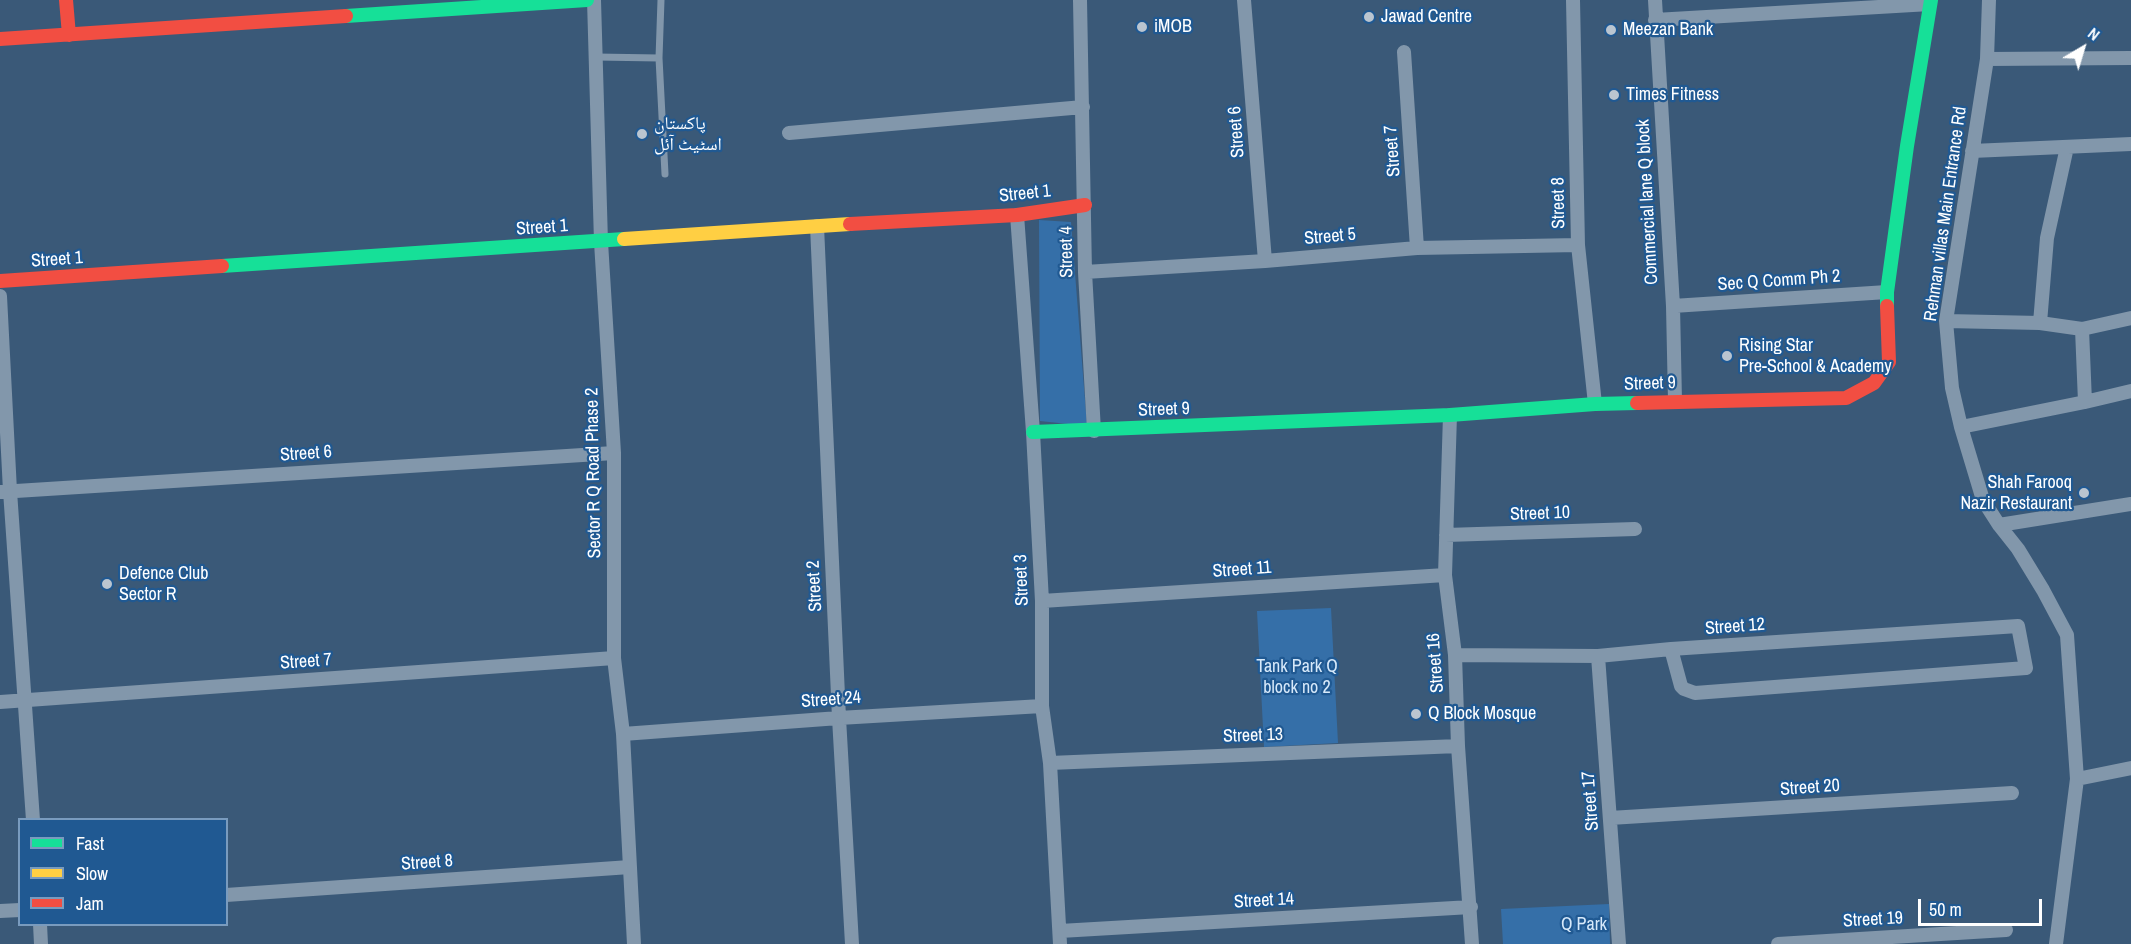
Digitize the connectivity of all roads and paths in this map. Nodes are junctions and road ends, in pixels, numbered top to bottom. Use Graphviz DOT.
graph roads {
  1 [pos="66,0"];
  2 [pos="587,0"];
  3 [pos="594,0"];
  4 [pos="661,0"];
  5 [pos="1080,0"];
  6 [pos="1244,0"];
  7 [pos="1573,0"];
  8 [pos="1655,0"];
  9 [pos="1989,0"];
  10 [pos="1931,2"];
  11 [pos="1655,20"];
  12 [pos="69,35"];
  13 [pos="0,39"];
  14 [pos="1404,52"];
  15 [pos="596,57"];
  16 [pos="660,58"];
  17 [pos="2131,58"];
  18 [pos="1987,59"];
  19 [pos="1083,107"];
  20 [pos="789,133"];
  21 [pos="2131,144"];
  22 [pos="2067,147"];
  23 [pos="1972,151"];
  24 [pos="665,174"];
  25 [pos="1085,205"];
  26 [pos="1017,215"];
  27 [pos="817,226"];
  28 [pos="601,242"];
  29 [pos="1578,245"];
  30 [pos="1417,248"];
  31 [pos="1265,261"];
  32 [pos="1085,272"];
  33 [pos="0,281"];
  34 [pos="1887,292"];
  35 [pos="0,296"];
  36 [pos="1673,306"];
  37 [pos="2131,318"];
  38 [pos="1946,321"];
  39 [pos="2040,323"];
  40 [pos="2082,329"];
  41 [pos="2131,391"];
  42 [pos="1676,401"];
  43 [pos="2085,402"];
  44 [pos="1594,404"];
  45 [pos="1450,416"];
  46 [pos="1961,428"];
  47 [pos="1094,431"];
  48 [pos="1033,432"];
  49 [pos="614,453"];
  50 [pos="5,491"];
  51 [pos="2131,504"];
  52 [pos="1999,525"];
  53 [pos="1635,530"];
  54 [pos="1446,535"];
  55 [pos="1445,575"];
  56 [pos="1042,601"];
  57 [pos="1671,649"];
  58 [pos="1455,655"];
  59 [pos="1598,656"];
  60 [pos="614,658"];
  61 [pos="24,700"];
  62 [pos="0,702"];
  63 [pos="1042,706"];
  64 [pos="839,718"];
  65 [pos="623,734"];
  66 [pos="1458,746"];
  67 [pos="1050,763"];
  68 [pos="2131,768"];
  69 [pos="2077,779"];
  70 [pos="2012,793"];
  71 [pos="33,818"];
  72 [pos="1610,818"];
  73 [pos="630,867"];
  74 [pos="228,896"];
  75 [pos="1471,907"];
  76 [pos="18,910"];
  77 [pos="0,912"];
  78 [pos="40,926"];
  79 [pos="2006,930"];
  80 [pos="1060,937"];
  81 [pos="41,944"];
  82 [pos="634,944"];
  83 [pos="852,944"];
  84 [pos="1472,944"];
  85 [pos="1619,944"];
  86 [pos="1778,944"];
  87 [pos="2056,944"];
  1 -- 12 [label="street"];
  2 -- 12 [label="street"];
  3 -- 15 [label="street, Sector R Q Road Phase 2"];
  4 -- 16 [label="lane"];
  5 -- 19 [label="street, Street 4"];
  6 -- 31 [label="street, Street 6"];
  7 -- 29 [label="street, Street 8"];
  8 -- 11 [label="street, Commercial lane Q block"];
  9 -- 18 [label="street, Rehman villas Main Entrance Rd"];
  10 -- 11 [label="street"];
  10 -- 34 [label="street, Street 9"];
  11 -- 36 [label="street, Commercial lane Q block"];
  12 -- 13 [label="street"];
  14 -- 30 [label="street, Street 7"];
  15 -- 16 [label="lane"];
  15 -- 28 [label="street, Sector R Q Road Phase 2"];
  16 -- 24 [label="lane"];
  17 -- 18 [label="street"];
  18 -- 23 [label="street, Rehman villas Main Entrance Rd"];
  19 -- 20 [label="street"];
  19 -- 25 [label="street, Street 4"];
  21 -- 22 [label="street"];
  22 -- 23 [label="street"];
  22 -- 39 [label="street"];
  23 -- 38 [label="street, Rehman villas Main Entrance Rd"];
  25 -- 26 [label="street, Street 1"];
  25 -- 32 [label="street, Street 4"];
  26 -- 27 [label="street, Street 1"];
  26 -- 48 [label="street, Street 3"];
  27 -- 28 [label="street, Street 1"];
  27 -- 64 [label="street, Street 2"];
  28 -- 33 [label="street, Street 1"];
  28 -- 49 [label="street, Sector R Q Road Phase 2"];
  29 -- 30 [label="street, Street 5"];
  29 -- 44 [label="street, Street 8"];
  30 -- 31 [label="street, Street 5"];
  31 -- 32 [label="street, Street 5"];
  32 -- 47 [label="street, Street 4"];
  34 -- 36 [label="street, Sec Q Comm Ph 2"];
  34 -- 42 [label="street, Street 9"];
  35 -- 50 [label="street"];
  36 -- 42 [label="street, Commercial lane Q block"];
  37 -- 40 [label="street"];
  38 -- 39 [label="street"];
  38 -- 46 [label="street, Rehman villas Main Entrance Rd"];
  39 -- 40 [label="street"];
  40 -- 43 [label="street"];
  41 -- 43 [label="street"];
  42 -- 44 [label="street, Street 9"];
  43 -- 46 [label="street"];
  44 -- 45 [label="street, Street 9"];
  45 -- 47 [label="street, Street 9"];
  45 -- 54 [label="street, Street 16"];
  46 -- 52 [label="street, Rehman villas Main Entrance Rd"];
  47 -- 48 [label="street, Street 9"];
  48 -- 56 [label="street, Street 3"];
  49 -- 50 [label="street, Street 6"];
  49 -- 60 [label="street, Sector R Q Road Phase 2"];
  50 -- 61 [label="street"];
  51 -- 52 [label="street"];
  52 -- 69 [label="street, Rehman villas Main Entrance Rd"];
  53 -- 54 [label="street, Street 10"];
  54 -- 55 [label="street, Street 16"];
  55 -- 56 [label="street, Street 11"];
  55 -- 58 [label="street, Street 16"];
  56 -- 63 [label="street, Street 3"];
  57 -- 57 [label="street, Street 12"];
  57 -- 59 [label="street, Street 12"];
  58 -- 59 [label="street, Street 12"];
  58 -- 66 [label="street, Street 16"];
  59 -- 72 [label="street, Street 17"];
  60 -- 61 [label="street, Street 7"];
  60 -- 65 [label="street, Sector R Q Road Phase 2"];
  61 -- 62 [label="street, Street 7"];
  61 -- 71 [label="street"];
  63 -- 64 [label="street, Street 24"];
  63 -- 67 [label="street, Street 3"];
  64 -- 65 [label="street, Street 24"];
  64 -- 83 [label="street, Street 2"];
  65 -- 73 [label="street, Sector R Q Road Phase 2"];
  66 -- 67 [label="street, Street 13"];
  66 -- 75 [label="street, Street 16"];
  67 -- 80 [label="street, Street 3"];
  68 -- 69 [label="street"];
  69 -- 87 [label="street, Rehman villas Main Entrance Rd"];
  70 -- 72 [label="street, Street 20"];
  72 -- 85 [label="street, Street 17"];
  73 -- 74 [label="street, Street 8"];
  73 -- 82 [label="street, Sector R Q Road Phase 2"];
  75 -- 80 [label="street, Street 14"];
  75 -- 84 [label="street, Street 16"];
  76 -- 77 [label="street"];
  78 -- 81 [label="street"];
  79 -- 86 [label="street, Street 19"];
}
